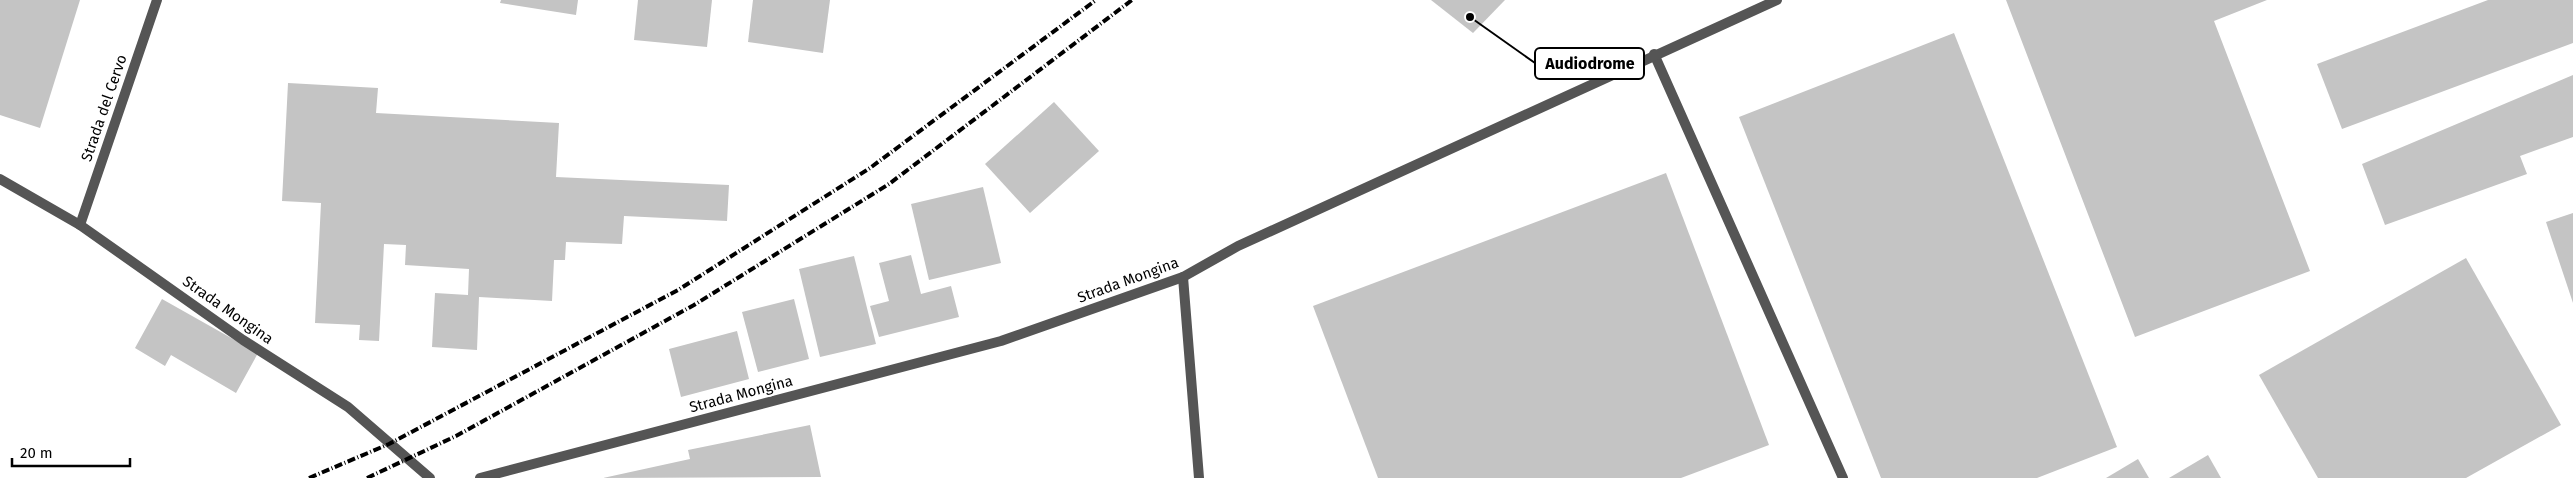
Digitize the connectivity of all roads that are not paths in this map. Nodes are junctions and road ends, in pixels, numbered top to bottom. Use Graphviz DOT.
graph roads {
  1 [pos="157,0"];
  2 [pos="1777,0"];
  3 [pos="1654,54"];
  4 [pos="0,179"];
  5 [pos="80,225"];
  6 [pos="1183,277"];
  7 [pos="430,478"];
  8 [pos="480,478"];
  9 [pos="1199,478"];
  10 [pos="1843,478"];
  1 -- 5 [label="street, Strada del Cervo"];
  2 -- 3 [label="street, Strada Mongina"];
  3 -- 6 [label="street, Strada Mongina"];
  3 -- 10 [label="street"];
  4 -- 5 [label="street, Strada Mongina"];
  5 -- 7 [label="street, Strada Mongina"];
  6 -- 8 [label="street, Strada Mongina"];
  6 -- 9 [label="street"];
}
